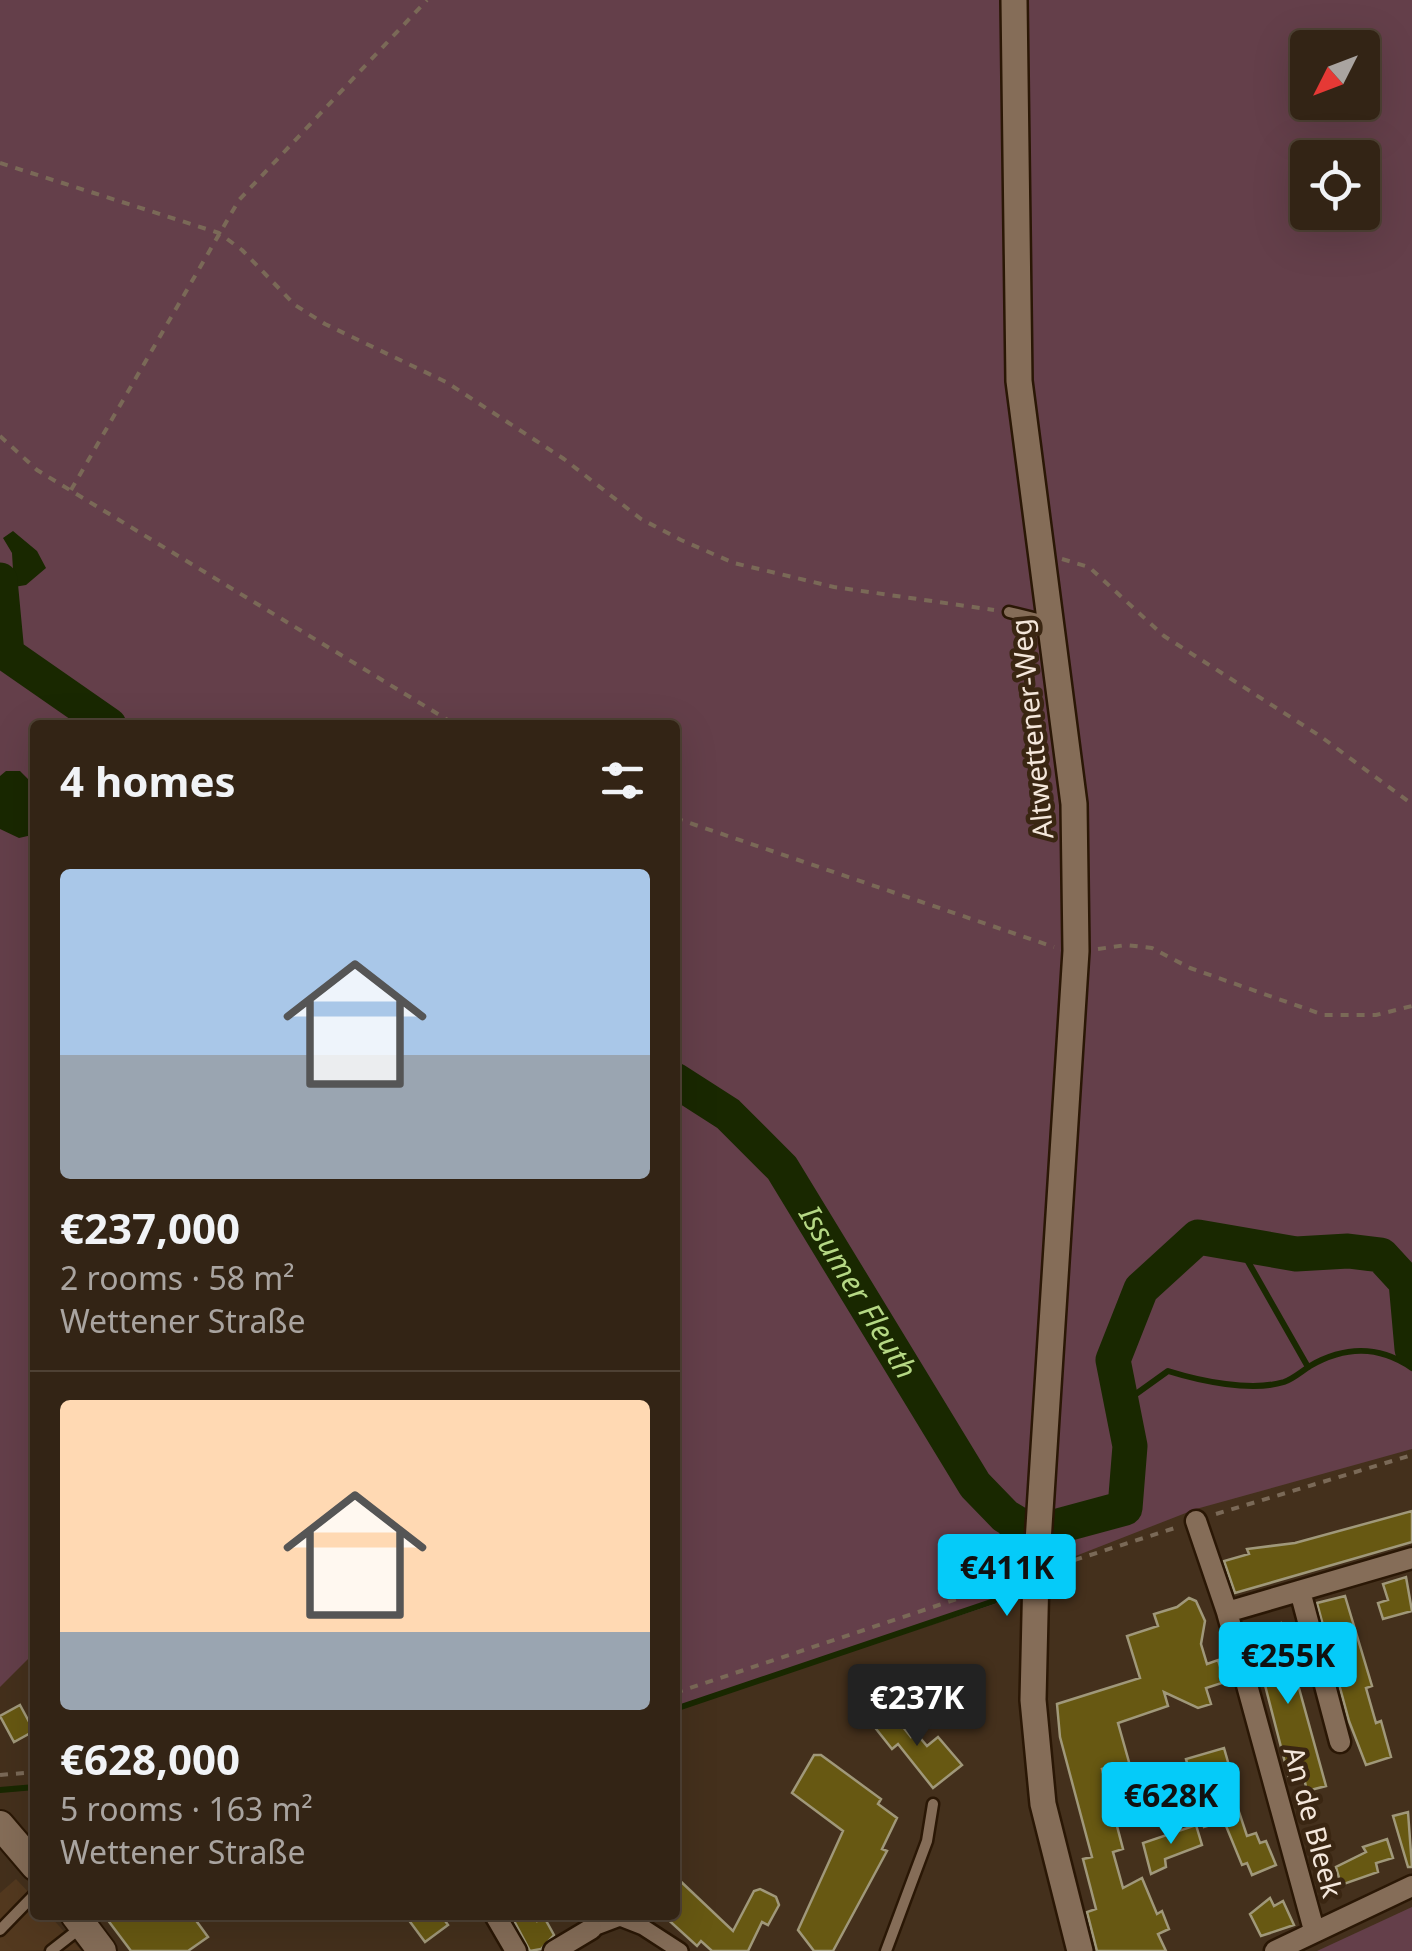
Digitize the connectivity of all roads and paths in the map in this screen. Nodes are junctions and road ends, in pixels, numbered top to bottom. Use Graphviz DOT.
graph roads {
  1 [pos="428,0"];
  2 [pos="1014,0"];
  3 [pos="0,163"];
  4 [pos="219,233"];
  5 [pos="0,436"];
  6 [pos="70,490"];
  7 [pos="1043,562"];
  8 [pos="1008,612"];
  9 [pos="1050,622"];
  10 [pos="448,720"];
  11 [pos="1412,804"];
  12 [pos="680,820"];
  13 [pos="1070,950"];
  14 [pos="1412,1006"];
  15 [pos="1412,1455"];
  16 [pos="1196,1521"];
  17 [pos="1412,1558"];
  18 [pos="1037,1560"];
  19 [pos="1300,1591"];
  20 [pos="1227,1612"];
  21 [pos="680,1692"];
  22 [pos="1340,1742"];
  23 [pos="30,1772"];
  24 [pos="0,1775"];
  25 [pos="933,1804"];
  26 [pos="0,1824"];
  27 [pos="30,1860"];
  28 [pos="1412,1886"];
  29 [pos="30,1899"];
  30 [pos="79,1920"];
  31 [pos="498,1920"];
  32 [pos="615,1920"];
  33 [pos="626,1920"];
  34 [pos="591,1929"];
  35 [pos="0,1930"];
  36 [pos="1314,1930"];
  37 [pos="1285,1949"];
  38 [pos="50,1951"];
  39 [pos="102,1951"];
  40 [pos="516,1951"];
  41 [pos="554,1951"];
  42 [pos="680,1951"];
  43 [pos="886,1951"];
  44 [pos="1080,1951"];
  1 -- 4 [label="path"];
  2 -- 7 [label="street, Altwettener-Weg"];
  3 -- 4 [label="path"];
  4 -- 6 [label="path"];
  4 -- 8 [label="path"];
  5 -- 6 [label="path"];
  6 -- 10 [label="path"];
  7 -- 9 [label="street, Altwettener-Weg"];
  7 -- 11 [label="path"];
  8 -- 9 [label="lane"];
  9 -- 13 [label="street, Altwettener-Weg"];
  12 -- 13 [label="path"];
  13 -- 14 [label="path"];
  13 -- 18 [label="street, Altwettener-Weg"];
  15 -- 16 [label="path"];
  16 -- 18 [label="path"];
  16 -- 20 [label="street, An de Bleek"];
  17 -- 19 [label="street"];
  18 -- 21 [label="path"];
  18 -- 44 [label="street, Altwettener-Weg"];
  19 -- 20 [label="street"];
  19 -- 22 [label="street, An de Bleek"];
  20 -- 36 [label="street, An de Bleek"];
  23 -- 24 [label="path"];
  25 -- 43 [label="lane"];
  26 -- 27 [label="main road"];
  28 -- 36 [label="street"];
  29 -- 35 [label="lane"];
  30 -- 38 [label="lane"];
  30 -- 39 [label="main road"];
  31 -- 40 [label="street"];
  32 -- 34 [label="street"];
  33 -- 42 [label="street"];
  34 -- 41 [label="street"];
  36 -- 37 [label="street"];
}
